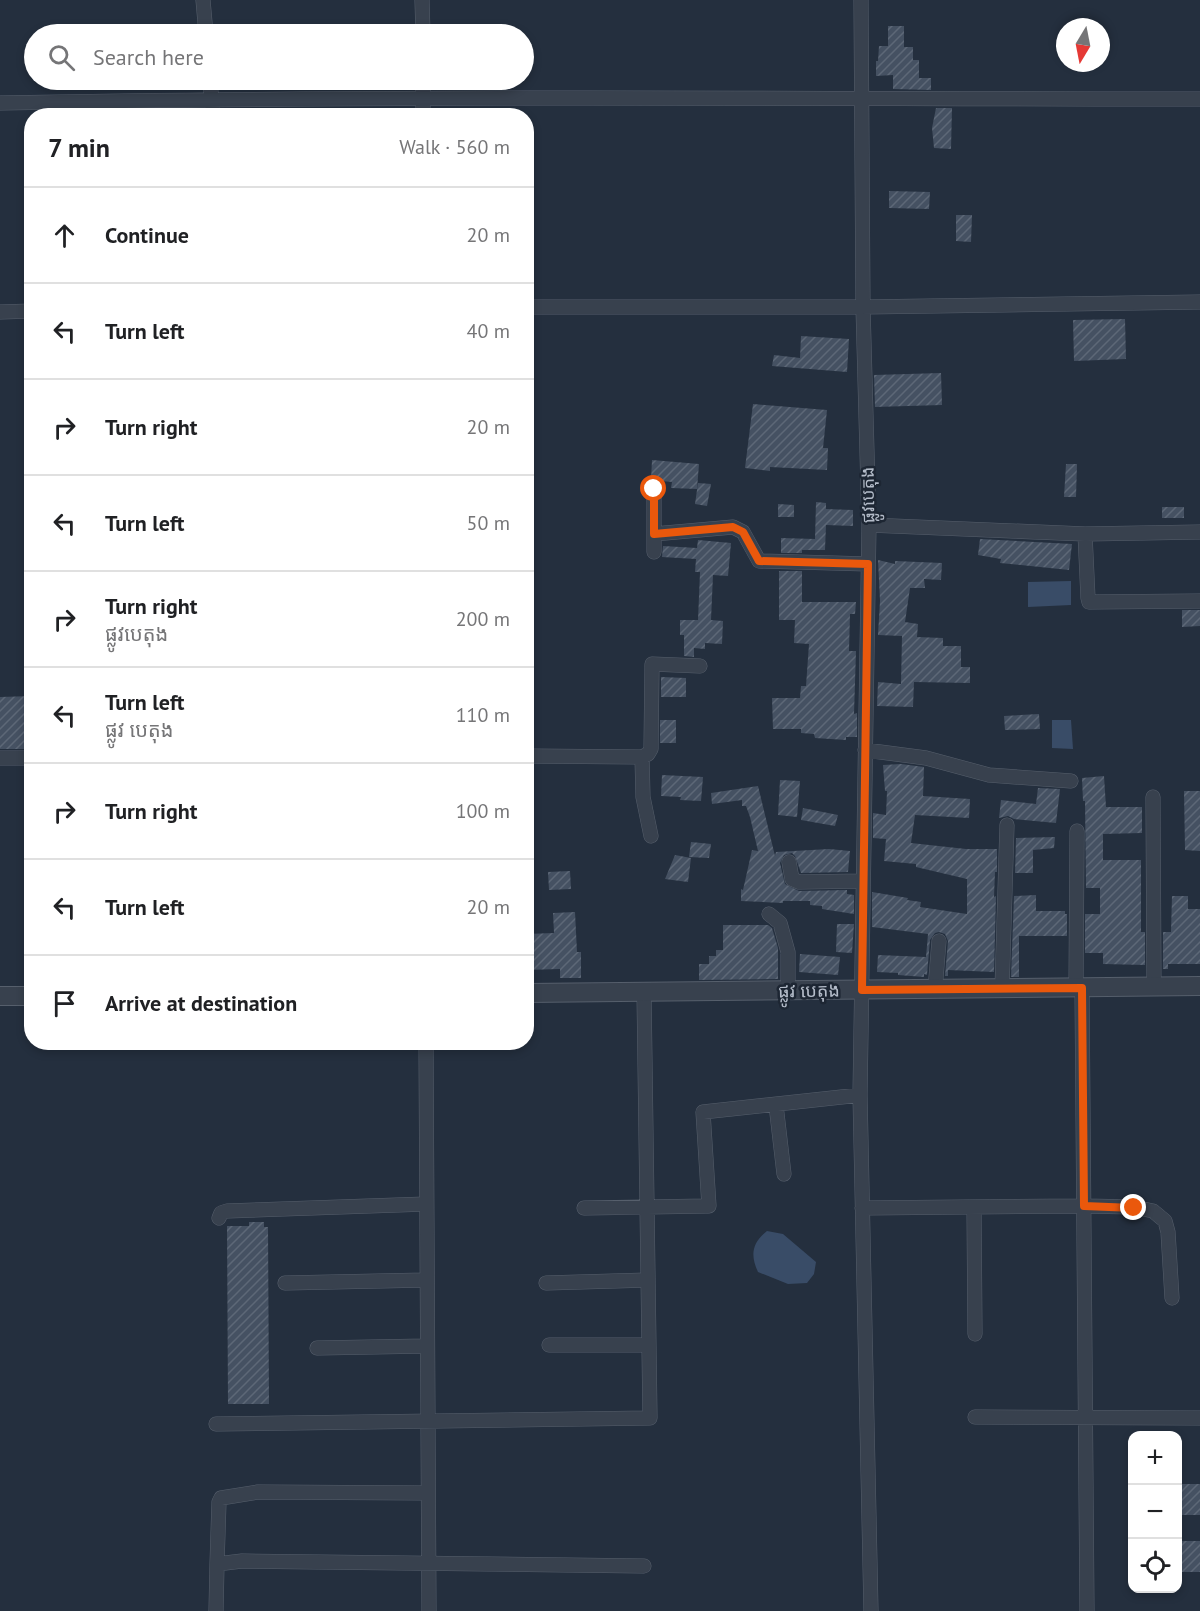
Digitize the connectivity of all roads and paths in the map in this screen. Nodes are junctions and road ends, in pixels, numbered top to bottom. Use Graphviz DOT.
graph roads {
  1 [pos="202,0"];
  2 [pos="422,0"];
  3 [pos="861,0"];
  4 [pos="205,24"];
  5 [pos="423,24"];
  6 [pos="211,90"];
  7 [pos="423,90"];
  8 [pos="423,98"];
  9 [pos="212,99"];
  10 [pos="862,99"];
  11 [pos="1200,99"];
  12 [pos="0,103"];
  13 [pos="213,108"];
  14 [pos="423,108"];
  15 [pos="1200,302"];
  16 [pos="534,307"];
  17 [pos="863,308"];
  18 [pos="24,311"];
  19 [pos="0,312"];
  20 [pos="654,489"];
  21 [pos="869,525"];
  22 [pos="1200,532"];
  23 [pos="654,534"];
  24 [pos="1085,534"];
  25 [pos="654,552"];
  26 [pos="868,564"];
  27 [pos="1200,601"];
  28 [pos="700,666"];
  29 [pos="865,750"];
  30 [pos="534,756"];
  31 [pos="642,757"];
  32 [pos="0,758"];
  33 [pos="24,758"];
  34 [pos="1071,781"];
  35 [pos="1153,797"];
  36 [pos="1007,825"];
  37 [pos="1077,831"];
  38 [pos="651,836"];
  39 [pos="789,862"];
  40 [pos="863,881"];
  41 [pos="769,914"];
  42 [pos="939,941"];
  43 [pos="1200,986"];
  44 [pos="1154,987"];
  45 [pos="1079,988"];
  46 [pos="1002,989"];
  47 [pos="862,990"];
  48 [pos="935,990"];
  49 [pos="788,991"];
  50 [pos="644,992"];
  51 [pos="534,993"];
  52 [pos="0,996"];
  53 [pos="24,996"];
  54 [pos="426,1050"];
  55 [pos="860,1095"];
  56 [pos="776,1105"];
  57 [pos="784,1174"];
  58 [pos="426,1203"];
  59 [pos="1084,1206"];
  60 [pos="974,1207"];
  61 [pos="584,1208"];
  62 [pos="647,1208"];
  63 [pos="862,1208"];
  64 [pos="219,1218"];
  65 [pos="426,1280"];
  66 [pos="648,1280"];
  67 [pos="546,1282"];
  68 [pos="285,1283"];
  69 [pos="1172,1298"];
  70 [pos="975,1334"];
  71 [pos="549,1345"];
  72 [pos="649,1345"];
  73 [pos="427,1346"];
  74 [pos="317,1348"];
  75 [pos="975,1417"];
  76 [pos="1086,1418"];
  77 [pos="1200,1418"];
  78 [pos="428,1421"];
  79 [pos="216,1424"];
  80 [pos="428,1493"];
  81 [pos="429,1563"];
  82 [pos="217,1564"];
  83 [pos="644,1566"];
  84 [pos="216,1611"];
  85 [pos="429,1611"];
  86 [pos="871,1611"];
  87 [pos="1087,1611"];
  1 -- 4 [label="street"];
  2 -- 5 [label="street"];
  3 -- 10 [label="street, ផ្លូវបេតុង"];
  6 -- 9 [label="street"];
  7 -- 8 [label="street"];
  8 -- 9 [label="street"];
  8 -- 10 [label="street"];
  8 -- 14 [label="street"];
  9 -- 12 [label="street"];
  9 -- 13 [label="street"];
  10 -- 11 [label="street"];
  10 -- 17 [label="street, ផ្លូវបេតុង"];
  15 -- 17 [label="street"];
  16 -- 17 [label="street"];
  17 -- 21 [label="street, ផ្លូវបេតុង"];
  18 -- 19 [label="street"];
  20 -- 23 [label="street"];
  21 -- 24 [label="street"];
  21 -- 26 [label="street, ផ្លូវបេតុង"];
  22 -- 24 [label="street"];
  23 -- 25 [label="street"];
  23 -- 26 [label="street"];
  24 -- 27 [label="street"];
  26 -- 29 [label="street, ផ្លូវបេតុង"];
  28 -- 31 [label="street"];
  29 -- 34 [label="street"];
  29 -- 40 [label="street, ផ្លូវបេតុង"];
  30 -- 31 [label="street"];
  31 -- 38 [label="street"];
  32 -- 33 [label="street"];
  35 -- 44 [label="street"];
  36 -- 46 [label="street"];
  37 -- 45 [label="street"];
  39 -- 40 [label="street"];
  40 -- 47 [label="street, ផ្លូវបេតុង"];
  41 -- 49 [label="street"];
  42 -- 48 [label="street"];
  43 -- 44 [label="street, ផ្លូវ បេតុង"];
  44 -- 45 [label="street, ផ្លូវ បេតុង"];
  45 -- 46 [label="street, ផ្លូវ បេតុង"];
  45 -- 59 [label="street"];
  46 -- 48 [label="street, ផ្លូវ បេតុង"];
  47 -- 48 [label="street, ផ្លូវ បេតុង"];
  47 -- 49 [label="street, ផ្លូវ បេតុង"];
  47 -- 55 [label="street, ផ្លូវបេតុង"];
  49 -- 50 [label="street, ផ្លូវ បេតុង"];
  50 -- 51 [label="street, ផ្លូវ បេតុង"];
  50 -- 62 [label="street"];
  52 -- 53 [label="street"];
  54 -- 58 [label="street"];
  55 -- 56 [label="street"];
  55 -- 63 [label="street, ផ្លូវបេតុង"];
  56 -- 57 [label="street"];
  56 -- 62 [label="street"];
  58 -- 64 [label="street"];
  58 -- 65 [label="street"];
  59 -- 60 [label="street"];
  59 -- 69 [label="street"];
  59 -- 76 [label="street"];
  60 -- 63 [label="street"];
  60 -- 70 [label="street"];
  61 -- 62 [label="street"];
  62 -- 66 [label="street"];
  63 -- 86 [label="street, ផ្លូវបេតុង"];
  65 -- 68 [label="street"];
  65 -- 73 [label="street"];
  66 -- 67 [label="street"];
  66 -- 72 [label="street"];
  71 -- 72 [label="street"];
  72 -- 78 [label="street"];
  73 -- 74 [label="street"];
  73 -- 78 [label="street"];
  75 -- 76 [label="street"];
  76 -- 77 [label="street"];
  76 -- 87 [label="street"];
  78 -- 79 [label="street"];
  78 -- 80 [label="street"];
  80 -- 81 [label="street"];
  80 -- 82 [label="street"];
  81 -- 82 [label="street"];
  81 -- 83 [label="street"];
  81 -- 85 [label="street"];
  82 -- 84 [label="street"];
}
